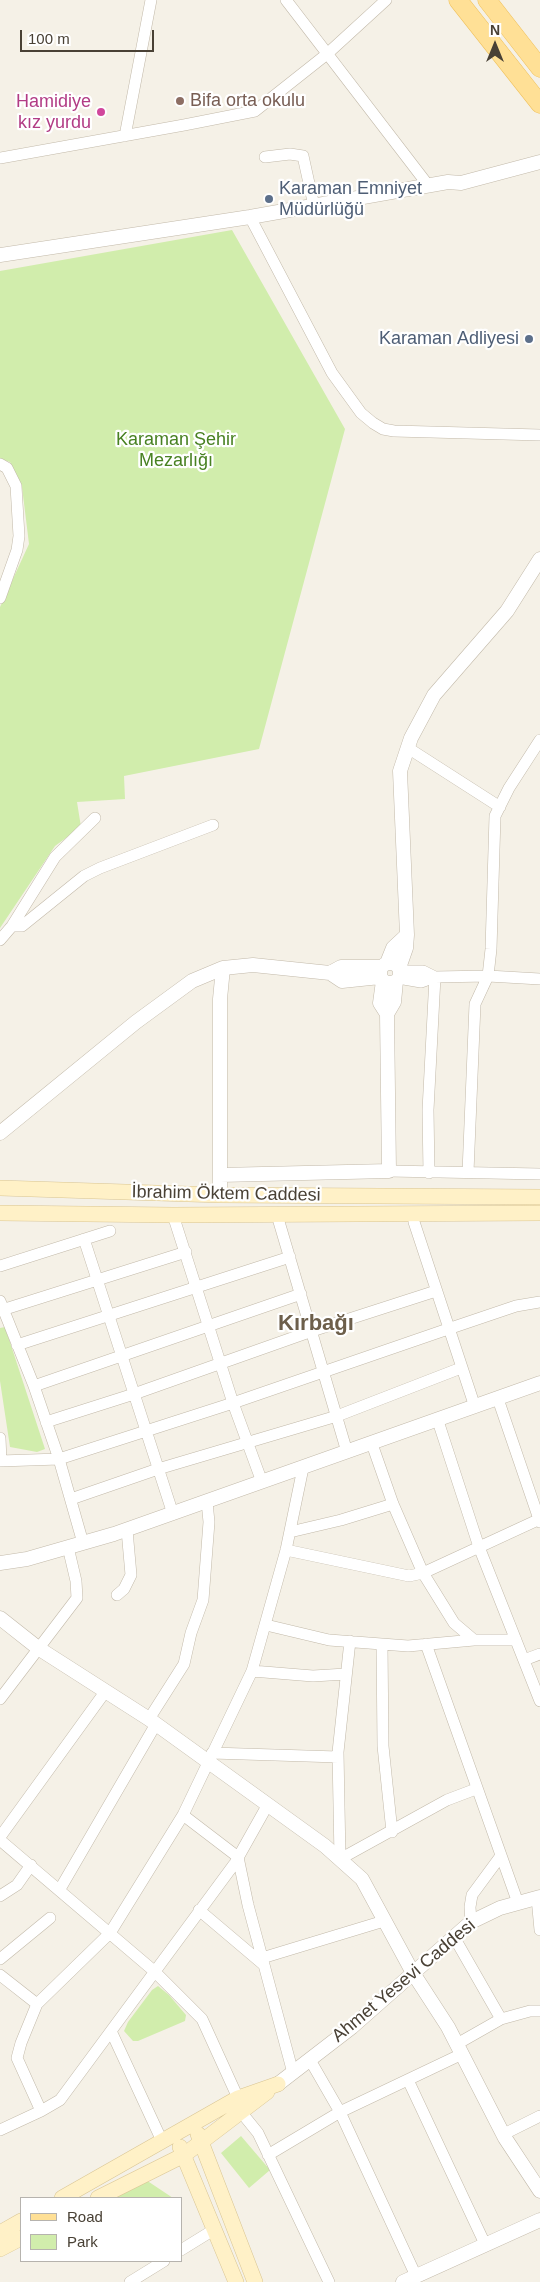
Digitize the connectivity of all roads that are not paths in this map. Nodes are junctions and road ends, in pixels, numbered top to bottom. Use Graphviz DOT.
graph roads {
  1 [pos="151,0"];
  2 [pos="286,0"];
  3 [pos="386,0"];
  4 [pos="458,0"];
  5 [pos="487,0"];
  6 [pos="326,54"];
  7 [pos="540,68"];
  8 [pos="540,104"];
  9 [pos="125,136"];
  10 [pos="540,151"];
  11 [pos="266,157"];
  12 [pos="0,158"];
  13 [pos="540,162"];
  14 [pos="448,182"];
  15 [pos="428,186"];
  16 [pos="314,206"];
  17 [pos="250,218"];
  18 [pos="0,255"];
  19 [pos="540,435"];
  20 [pos="0,464"];
  21 [pos="540,559"];
  22 [pos="0,598"];
  23 [pos="540,740"];
  24 [pos="408,748"];
  25 [pos="500,807"];
  26 [pos="95,818"];
  27 [pos="213,825"];
  28 [pos="12,926"];
  29 [pos="0,940"];
  30 [pos="223,968"];
  31 [pos="390,973"];
  32 [pos="435,976"];
  33 [pos="488,976"];
  34 [pos="540,979"];
  35 [pos="0,1133"];
  36 [pos="389,1171"];
  37 [pos="468,1172"];
  38 [pos="429,1173"];
  39 [pos="540,1174"];
  40 [pos="220,1175"];
  41 [pos="0,1188"];
  42 [pos="540,1188"];
  43 [pos="220,1194"];
  44 [pos="330,1196"];
  45 [pos="540,1196"];
  46 [pos="0,1213"];
  47 [pos="540,1213"];
  48 [pos="324,1214"];
  49 [pos="174,1215"];
  50 [pos="277,1215"];
  51 [pos="414,1222"];
  52 [pos="540,1223"];
  53 [pos="110,1231"];
  54 [pos="84,1239"];
  55 [pos="186,1252"];
  56 [pos="290,1257"];
  57 [pos="0,1266"];
  58 [pos="98,1281"];
  59 [pos="197,1287"];
  60 [pos="436,1291"];
  61 [pos="301,1294"];
  62 [pos="540,1302"];
  63 [pos="2,1312"];
  64 [pos="110,1316"];
  65 [pos="209,1326"];
  66 [pos="448,1329"];
  67 [pos="312,1331"];
  68 [pos="17,1345"];
  69 [pos="123,1356"];
  70 [pos="221,1363"];
  71 [pos="461,1368"];
  72 [pos="324,1370"];
  73 [pos="540,1383"];
  74 [pos="34,1386"];
  75 [pos="134,1394"];
  76 [pos="498,1399"];
  77 [pos="233,1403"];
  78 [pos="475,1407"];
  79 [pos="337,1416"];
  80 [pos="438,1420"];
  81 [pos="46,1422"];
  82 [pos="146,1432"];
  83 [pos="0,1438"];
  84 [pos="247,1441"];
  85 [pos="372,1444"];
  86 [pos="347,1452"];
  87 [pos="59,1459"];
  88 [pos="0,1461"];
  89 [pos="303,1468"];
  90 [pos="158,1469"];
  91 [pos="262,1482"];
  92 [pos="70,1499"];
  93 [pos="206,1502"];
  94 [pos="393,1504"];
  95 [pos="173,1514"];
  96 [pos="540,1520"];
  97 [pos="127,1530"];
  98 [pos="290,1532"];
  99 [pos="83,1543"];
  100 [pos="68,1547"];
  101 [pos="479,1547"];
  102 [pos="286,1550"];
  103 [pos="0,1563"];
  104 [pos="423,1573"];
  105 [pos="117,1595"];
  106 [pos="0,1618"];
  107 [pos="266,1625"];
  108 [pos="474,1640"];
  109 [pos="516,1640"];
  110 [pos="350,1641"];
  111 [pos="382,1644"];
  112 [pos="426,1644"];
  113 [pos="38,1648"];
  114 [pos="540,1654"];
  115 [pos="524,1660"];
  116 [pos="252,1671"];
  117 [pos="346,1674"];
  118 [pos="105,1692"];
  119 [pos="0,1698"];
  120 [pos="540,1701"];
  121 [pos="152,1721"];
  122 [pos="338,1757"];
  123 [pos="210,1758"];
  124 [pos="476,1789"];
  125 [pos="268,1806"];
  126 [pos="183,1815"];
  127 [pos="392,1832"];
  128 [pos="0,1838"];
  129 [pos="238,1857"];
  130 [pos="500,1857"];
  131 [pos="340,1859"];
  132 [pos="31,1865"];
  133 [pos="60,1889"];
  134 [pos="0,1896"];
  135 [pos="539,1897"];
  136 [pos="518,1903"];
  137 [pos="199,1910"];
  138 [pos="50,1918"];
  139 [pos="384,1921"];
  140 [pos="471,1922"];
  141 [pos="540,1930"];
  142 [pos="110,1933"];
  143 [pos="454,1937"];
  144 [pos="0,1959"];
  145 [pos="263,1962"];
  146 [pos="154,1971"];
  147 [pos="413,1973"];
  148 [pos="0,1975"];
  149 [pos="37,2004"];
  150 [pos="540,2012"];
  151 [pos="501,2019"];
  152 [pos="111,2031"];
  153 [pos="460,2049"];
  154 [pos="310,2060"];
  155 [pos="293,2073"];
  156 [pos="408,2080"];
  157 [pos="278,2084"];
  158 [pos="239,2105"];
  159 [pos="40,2111"];
  160 [pos="340,2112"];
  161 [pos="540,2116"];
  162 [pos="194,2122"];
  163 [pos="0,2130"];
  164 [pos="504,2134"];
  165 [pos="168,2137"];
  166 [pos="200,2144"];
  167 [pos="268,2154"];
  168 [pos="184,2155"];
  169 [pos="540,2191"];
  170 [pos="64,2197"];
  171 [pos="100,2197"];
  172 [pos="540,2220"];
  173 [pos="20,2222"];
  174 [pos="215,2229"];
  175 [pos="0,2234"];
  176 [pos="20,2239"];
  177 [pos="485,2244"];
  178 [pos="0,2249"];
  179 [pos="182,2249"];
  180 [pos="162,2262"];
  181 [pos="416,2276"];
  182 [pos="130,2282"];
  183 [pos="236,2282"];
  184 [pos="255,2282"];
  185 [pos="330,2282"];
  186 [pos="403,2282"];
  1 -- 9 [label="street"];
  2 -- 6 [label="street"];
  3 -- 6 [label="street"];
  4 -- 8 [label="main road"];
  5 -- 7 [label="main road"];
  6 -- 9 [label="street"];
  6 -- 15 [label="street"];
  9 -- 12 [label="street"];
  10 -- 14 [label="street"];
  11 -- 16 [label="street"];
  13 -- 14 [label="street"];
  14 -- 15 [label="street"];
  15 -- 16 [label="street"];
  16 -- 17 [label="street"];
  17 -- 18 [label="street"];
  17 -- 19 [label="street"];
  20 -- 22 [label="street"];
  21 -- 24 [label="street"];
  23 -- 25 [label="street"];
  24 -- 25 [label="street"];
  24 -- 31 [label="street"];
  25 -- 33 [label="street"];
  26 -- 28 [label="street"];
  27 -- 28 [label="street"];
  28 -- 29 [label="street"];
  30 -- 31 [label="street"];
  30 -- 35 [label="street"];
  30 -- 40 [label="street"];
  31 -- 32 [label="street"];
  31 -- 36 [label="street"];
  32 -- 33 [label="street"];
  32 -- 38 [label="street"];
  33 -- 34 [label="street"];
  33 -- 37 [label="street"];
  36 -- 38 [label="street"];
  36 -- 40 [label="street"];
  37 -- 38 [label="street"];
  37 -- 39 [label="street"];
  40 -- 43 [label="street"];
  41 -- 43 [label="main road, İbrahim Öktem Caddesi"];
  42 -- 44 [label="main road"];
  43 -- 44 [label="main road, İbrahim Öktem Caddesi"];
  44 -- 45 [label="main road, İbrahim Öktem Caddesi"];
  46 -- 49 [label="main road, İbrahim Öktem Caddesi"];
  47 -- 48 [label="main road, İbrahim Öktem Caddesi"];
  48 -- 50 [label="main road, İbrahim Öktem Caddesi"];
  48 -- 51 [label="main road"];
  49 -- 50 [label="main road, İbrahim Öktem Caddesi"];
  49 -- 55 [label="street"];
  50 -- 56 [label="street"];
  51 -- 52 [label="main road"];
  51 -- 60 [label="street"];
  53 -- 54 [label="street"];
  54 -- 57 [label="street"];
  54 -- 58 [label="street"];
  55 -- 58 [label="street"];
  55 -- 59 [label="street"];
  56 -- 59 [label="street"];
  56 -- 61 [label="street"];
  58 -- 63 [label="street"];
  58 -- 64 [label="street"];
  59 -- 64 [label="street"];
  59 -- 65 [label="street"];
  60 -- 66 [label="street"];
  60 -- 67 [label="street"];
  61 -- 65 [label="street"];
  61 -- 67 [label="street"];
  62 -- 66 [label="street"];
  63 -- 68 [label="street"];
  64 -- 68 [label="street"];
  64 -- 69 [label="street"];
  65 -- 69 [label="street"];
  65 -- 70 [label="street"];
  66 -- 71 [label="street"];
  66 -- 72 [label="street"];
  67 -- 70 [label="street"];
  67 -- 72 [label="street"];
  68 -- 74 [label="street"];
  69 -- 74 [label="street"];
  69 -- 75 [label="street"];
  70 -- 75 [label="street"];
  70 -- 77 [label="street"];
  71 -- 78 [label="street"];
  71 -- 79 [label="street"];
  72 -- 77 [label="street"];
  72 -- 79 [label="street"];
  73 -- 76 [label="street"];
  74 -- 81 [label="street"];
  75 -- 81 [label="street"];
  75 -- 82 [label="street"];
  76 -- 78 [label="street"];
  76 -- 96 [label="street"];
  77 -- 82 [label="street"];
  77 -- 84 [label="street"];
  78 -- 80 [label="street"];
  79 -- 84 [label="street"];
  79 -- 86 [label="street"];
  80 -- 85 [label="street"];
  80 -- 101 [label="street"];
  81 -- 87 [label="street"];
  82 -- 87 [label="street"];
  82 -- 90 [label="street"];
  83 -- 88 [label="street"];
  84 -- 90 [label="street"];
  84 -- 91 [label="street"];
  85 -- 86 [label="street"];
  85 -- 94 [label="street"];
  86 -- 89 [label="street"];
  87 -- 88 [label="street"];
  87 -- 92 [label="street"];
  89 -- 91 [label="street"];
  89 -- 98 [label="street"];
  90 -- 92 [label="street"];
  90 -- 95 [label="street"];
  91 -- 93 [label="street"];
  92 -- 99 [label="street"];
  93 -- 95 [label="street"];
  93 -- 121 [label="street"];
  94 -- 98 [label="street"];
  94 -- 104 [label="street"];
  95 -- 97 [label="street"];
  96 -- 101 [label="street"];
  97 -- 99 [label="street"];
  97 -- 105 [label="street"];
  98 -- 102 [label="street"];
  99 -- 100 [label="street"];
  100 -- 103 [label="street"];
  100 -- 113 [label="street"];
  101 -- 104 [label="street"];
  101 -- 109 [label="street"];
  102 -- 104 [label="street"];
  102 -- 107 [label="street"];
  104 -- 108 [label="street"];
  106 -- 113 [label="street"];
  107 -- 110 [label="street"];
  107 -- 116 [label="street"];
  108 -- 109 [label="street"];
  108 -- 112 [label="street"];
  109 -- 115 [label="street"];
  110 -- 111 [label="street"];
  110 -- 117 [label="street"];
  111 -- 112 [label="street"];
  111 -- 127 [label="street"];
  112 -- 124 [label="street"];
  113 -- 118 [label="street"];
  113 -- 119 [label="street"];
  114 -- 115 [label="street"];
  115 -- 120 [label="street"];
  116 -- 117 [label="street"];
  116 -- 123 [label="street"];
  117 -- 122 [label="street"];
  118 -- 121 [label="street"];
  118 -- 128 [label="street"];
  121 -- 123 [label="street"];
  121 -- 133 [label="street"];
  122 -- 123 [label="street"];
  122 -- 131 [label="street"];
  123 -- 125 [label="street"];
  123 -- 126 [label="street"];
  124 -- 127 [label="street"];
  124 -- 130 [label="street"];
  125 -- 129 [label="street"];
  125 -- 131 [label="street"];
  126 -- 129 [label="street"];
  126 -- 142 [label="street"];
  127 -- 131 [label="street"];
  128 -- 132 [label="street"];
  129 -- 137 [label="street"];
  129 -- 145 [label="street"];
  130 -- 136 [label="street"];
  130 -- 140 [label="street"];
  131 -- 139 [label="street"];
  132 -- 133 [label="street"];
  132 -- 134 [label="street"];
  133 -- 142 [label="street"];
  135 -- 136 [label="street, Ahmet Yesevi Caddesi"];
  135 -- 141 [label="street"];
  136 -- 140 [label="street, Ahmet Yesevi Caddesi"];
  137 -- 145 [label="street"];
  137 -- 146 [label="street"];
  138 -- 144 [label="street"];
  139 -- 145 [label="street"];
  139 -- 147 [label="street"];
  140 -- 143 [label="street, Ahmet Yesevi Caddesi"];
  142 -- 146 [label="street"];
  142 -- 149 [label="street"];
  143 -- 147 [label="street, Ahmet Yesevi Caddesi"];
  143 -- 151 [label="street"];
  145 -- 155 [label="street"];
  146 -- 152 [label="street"];
  146 -- 158 [label="street"];
  147 -- 153 [label="street"];
  147 -- 154 [label="street, Ahmet Yesevi Caddesi"];
  148 -- 149 [label="street"];
  149 -- 159 [label="street"];
  150 -- 151 [label="street"];
  151 -- 153 [label="street"];
  152 -- 159 [label="street"];
  152 -- 165 [label="street"];
  153 -- 156 [label="street"];
  153 -- 164 [label="street"];
  154 -- 155 [label="street, Ahmet Yesevi Caddesi"];
  154 -- 160 [label="street"];
  155 -- 157 [label="street, Ahmet Yesevi Caddesi"];
  156 -- 160 [label="street"];
  156 -- 177 [label="street"];
  157 -- 158 [label="main road, Ahmet Yesevi Caddesi"];
  158 -- 162 [label="main road, Ahmet Yesevi Caddesi"];
  158 -- 166 [label="main road, Ahmet Yesevi Caddesi"];
  158 -- 167 [label="street"];
  159 -- 163 [label="street"];
  160 -- 167 [label="street"];
  160 -- 181 [label="street"];
  161 -- 164 [label="street"];
  162 -- 165 [label="main road, Ahmet Yesevi Caddesi"];
  162 -- 166 [label="main road"];
  164 -- 169 [label="street"];
  165 -- 168 [label="main road"];
  165 -- 170 [label="main road, Ahmet Yesevi Caddesi"];
  166 -- 168 [label="main road, Ahmet Yesevi Caddesi"];
  166 -- 184 [label="main road"];
  167 -- 185 [label="street"];
  168 -- 171 [label="main road, Ahmet Yesevi Caddesi"];
  168 -- 174 [label="main road"];
  172 -- 177 [label="street"];
  173 -- 175 [label="main road"];
  174 -- 179 [label="street"];
  174 -- 183 [label="main road"];
  176 -- 178 [label="main road"];
  177 -- 181 [label="street"];
  180 -- 182 [label="street"];
  181 -- 186 [label="street"];
}
